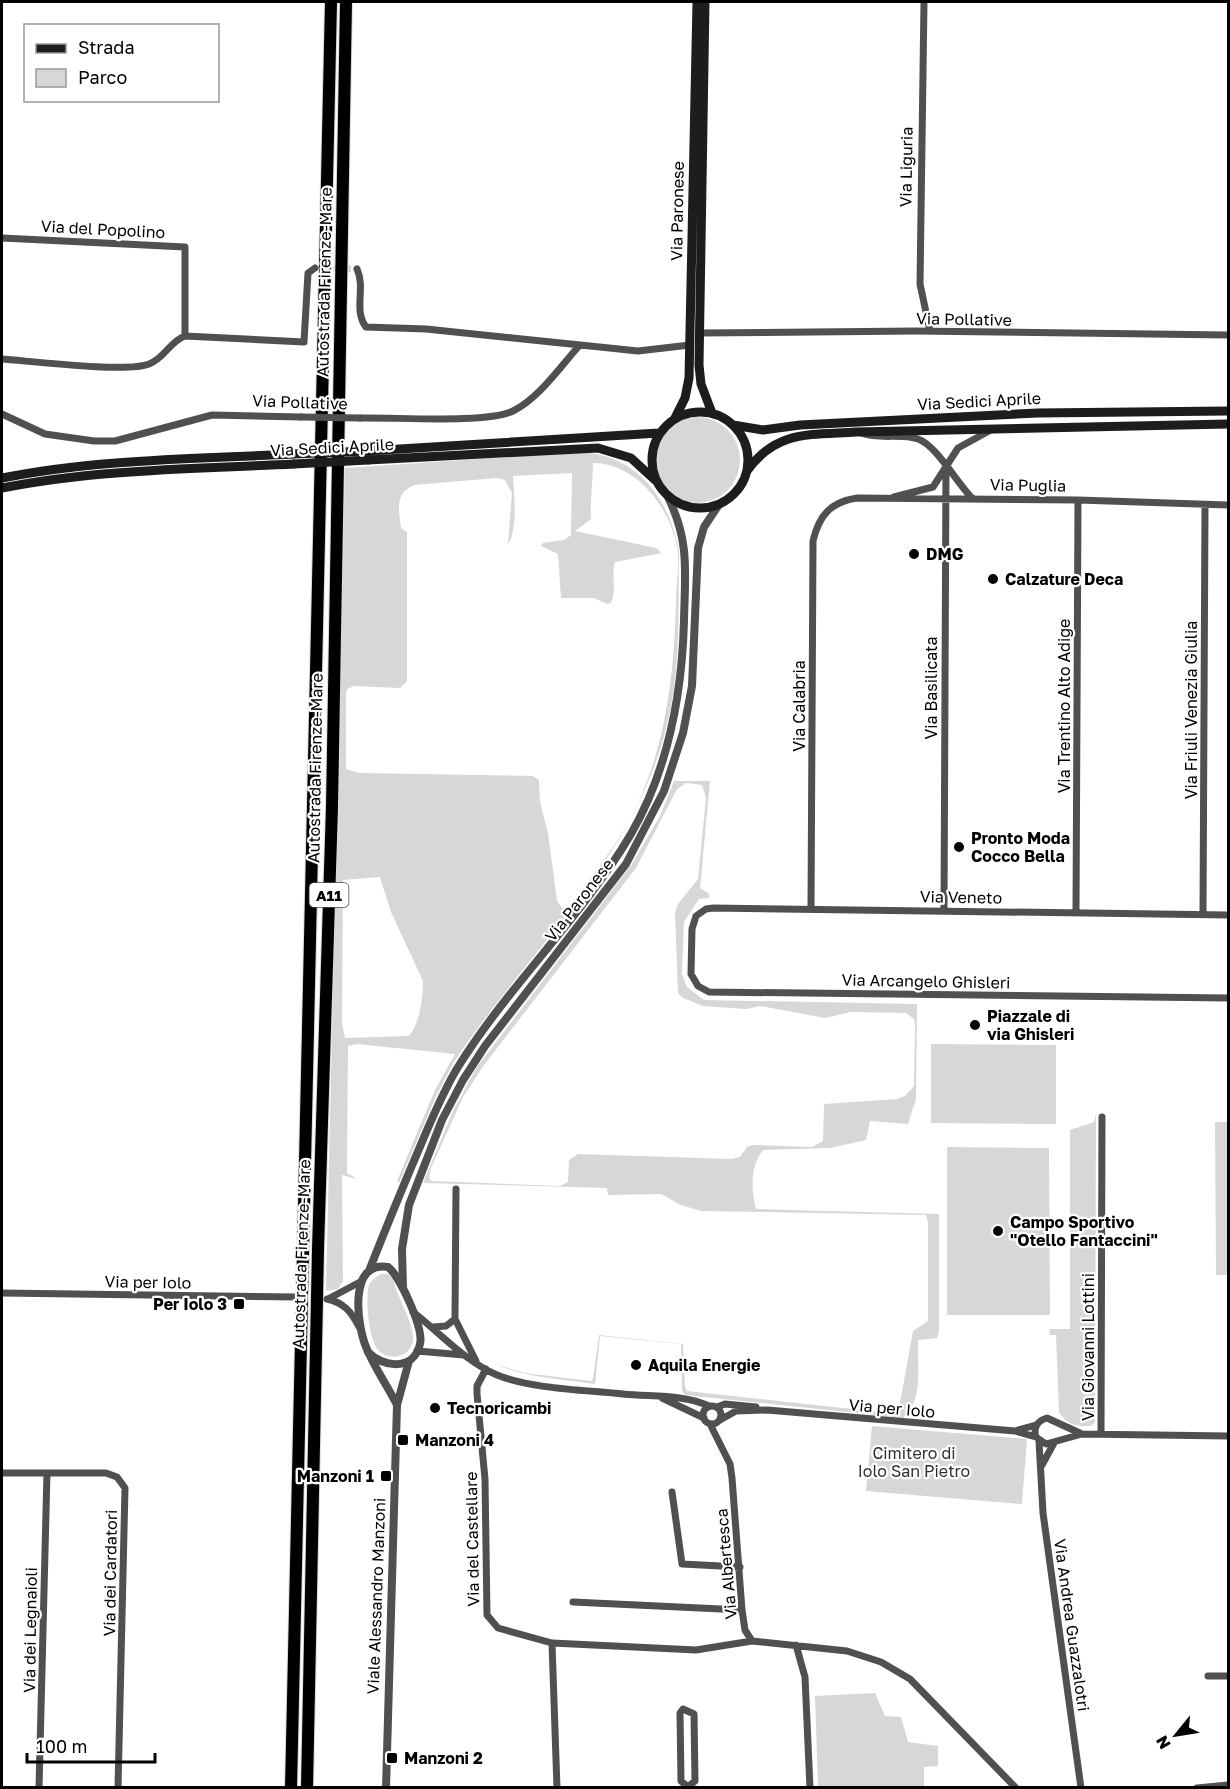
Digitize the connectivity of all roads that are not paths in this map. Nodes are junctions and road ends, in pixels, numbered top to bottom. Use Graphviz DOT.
graph roads {
  1 [pos="331,2"];
  2 [pos="346,2"];
  3 [pos="697,2"];
  4 [pos="705,2"];
  5 [pos="924,2"];
  6 [pos="2,238"];
  7 [pos="315,268"];
  8 [pos="357,269"];
  9 [pos="930,331"];
  10 [pos="700,333"];
  11 [pos="1228,335"];
  12 [pos="184,336"];
  13 [pos="690,345"];
  14 [pos="579,346"];
  15 [pos="2,359"];
  16 [pos="1228,411"];
  17 [pos="712,413"];
  18 [pos="2,414"];
  19 [pos="675,418"];
  20 [pos="1228,424"];
  21 [pos="733,425"];
  22 [pos="994,428"];
  23 [pos="856,432"];
  24 [pos="659,433"];
  25 [pos="367,455"];
  26 [pos="294,459"];
  27 [pos="946,465"];
  28 [pos="747,471"];
  29 [pos="2,478"];
  30 [pos="655,481"];
  31 [pos="2,489"];
  32 [pos="668,497"];
  33 [pos="972,498"];
  34 [pos="886,499"];
  35 [pos="945,500"];
  36 [pos="1078,500"];
  37 [pos="718,506"];
  38 [pos="1205,506"];
  39 [pos="1228,506"];
  40 [pos="829,508"];
  41 [pos="811,908"];
  42 [pos="944,910"];
  43 [pos="1076,912"];
  44 [pos="1203,914"];
  45 [pos="1228,915"];
  46 [pos="696,916"];
  47 [pos="1228,998"];
  48 [pos="1102,1117"];
  49 [pos="456,1189"];
  50 [pos="369,1271"];
  51 [pos="360,1282"];
  52 [pos="403,1288"];
  53 [pos="2,1293"];
  54 [pos="295,1297"];
  55 [pos="411,1310"];
  56 [pos="454,1319"];
  57 [pos="433,1328"];
  58 [pos="362,1332"];
  59 [pos="417,1351"];
  60 [pos="368,1352"];
  61 [pos="466,1356"];
  62 [pos="409,1361"];
  63 [pos="483,1367"];
  64 [pos="662,1398"];
  65 [pos="398,1404"];
  66 [pos="709,1406"];
  67 [pos="717,1407"];
  68 [pos="767,1410"];
  69 [pos="720,1420"];
  70 [pos="707,1421"];
  71 [pos="1058,1424"];
  72 [pos="1036,1425"];
  73 [pos="1014,1431"];
  74 [pos="1082,1434"];
  75 [pos="1101,1434"];
  76 [pos="1228,1436"];
  77 [pos="1038,1439"];
  78 [pos="1056,1441"];
  79 [pos="1042,1465"];
  80 [pos="2,1473"];
  81 [pos="47,1473"];
  82 [pos="672,1492"];
  83 [pos="740,1567"];
  84 [pos="573,1602"];
  85 [pos="742,1610"];
  86 [pos="752,1641"];
  87 [pos="552,1643"];
  88 [pos="796,1645"];
  89 [pos="1208,1676"];
  90 [pos="1228,1676"];
  91 [pos="681,1749"];
  92 [pos="695,1749"];
  93 [pos="386,1776"];
  94 [pos="1228,1785"];
  95 [pos="689,1787"];
  96 [pos="39,1788"];
  97 [pos="118,1788"];
  98 [pos="291,1788"];
  99 [pos="307,1788"];
  100 [pos="386,1788"];
  101 [pos="392,1788"];
  102 [pos="557,1788"];
  103 [pos="810,1788"];
  104 [pos="1016,1788"];
  105 [pos="1081,1788"];
  106 [pos="1197,1788"];
  1 -- 98 [label="highway, Autostrada Firenze-Mare / A11"];
  2 -- 99 [label="highway, Autostrada Firenze-Mare / A11"];
  3 -- 13 [label="main road, Via Paronese"];
  4 -- 10 [label="main road, Via Paronese"];
  5 -- 9 [label="street, Via Liguria"];
  6 -- 12 [label="street, Via del Popolino"];
  7 -- 12 [label="street"];
  8 -- 14 [label="street"];
  9 -- 10 [label="street, Via Pollative"];
  9 -- 11 [label="street, Via Pollative"];
  10 -- 17 [label="main road, Via Paronese"];
  12 -- 15 [label="street"];
  13 -- 14 [label="street"];
  13 -- 19 [label="main road, Via Paronese"];
  14 -- 18 [label="street, Via Pollative, bridge"];
  16 -- 21 [label="main road, Via Sedici Aprile"];
  17 -- 19 [label="main road"];
  17 -- 21 [label="main road, Via Sedici Aprile"];
  19 -- 24 [label="main road"];
  20 -- 22 [label="main road, Via Sedici Aprile"];
  21 -- 28 [label="main road"];
  22 -- 23 [label="main road, Via Sedici Aprile"];
  22 -- 27 [label="street"];
  23 -- 27 [label="street"];
  23 -- 28 [label="main road, Via Sedici Aprile"];
  24 -- 25 [label="main road, Via Sedici Aprile"];
  24 -- 30 [label="main road"];
  25 -- 26 [label="main road, Via Sedici Aprile, bridge"];
  25 -- 30 [label="main road, Via Sedici Aprile"];
  26 -- 29 [label="main road, Via Sedici Aprile"];
  26 -- 31 [label="main road, Via Sedici Aprile"];
  27 -- 33 [label="street"];
  27 -- 34 [label="street"];
  27 -- 35 [label="street, Via Basilicata"];
  28 -- 37 [label="main road, Via Sedici Aprile"];
  30 -- 32 [label="main road, Via Sedici Aprile"];
  32 -- 37 [label="main road, Via Sedici Aprile"];
  32 -- 50 [label="street, Via Paronese"];
  33 -- 35 [label="street, Via Puglia"];
  33 -- 36 [label="street, Via Puglia"];
  34 -- 35 [label="street, Via Puglia"];
  34 -- 40 [label="street, Via Puglia"];
  35 -- 42 [label="street, Via Basilicata"];
  36 -- 38 [label="street, Via Puglia"];
  36 -- 43 [label="street, Via Trentino Alto Adige"];
  37 -- 52 [label="street, Via Paronese"];
  38 -- 39 [label="street, Via Puglia"];
  38 -- 44 [label="street, Via Friuli Venezia Giulia"];
  40 -- 41 [label="street, Via Calabria"];
  41 -- 42 [label="street, Via Veneto"];
  41 -- 46 [label="street, Via Veneto"];
  42 -- 43 [label="street, Via Veneto"];
  43 -- 44 [label="street, Via Veneto"];
  44 -- 45 [label="street, Via Veneto"];
  46 -- 47 [label="street, Via Arcangelo Ghisleri"];
  48 -- 75 [label="street, Via Giovanni Lottini"];
  49 -- 56 [label="street"];
  50 -- 51 [label="street, Via Paronese"];
  50 -- 52 [label="street"];
  51 -- 58 [label="street"];
  51 -- 58 [label="street"];
  52 -- 55 [label="street"];
  53 -- 54 [label="street, Via per Iolo"];
  55 -- 57 [label="street"];
  55 -- 59 [label="street"];
  56 -- 57 [label="street"];
  56 -- 63 [label="street"];
  57 -- 61 [label="street"];
  58 -- 60 [label="street"];
  59 -- 61 [label="street"];
  59 -- 62 [label="street"];
  60 -- 62 [label="street"];
  60 -- 65 [label="street"];
  61 -- 63 [label="street"];
  62 -- 65 [label="street, Viale Alessandro Manzoni"];
  63 -- 64 [label="street"];
  63 -- 87 [label="street, Via del Castellare"];
  64 -- 66 [label="street"];
  64 -- 70 [label="street"];
  65 -- 93 [label="street, Viale Alessandro Manzoni"];
  66 -- 67 [label="street"];
  66 -- 70 [label="street"];
  67 -- 68 [label="street, Via per Iolo"];
  67 -- 69 [label="street"];
  68 -- 69 [label="street, Via per Iolo"];
  68 -- 73 [label="street, Via per Iolo"];
  69 -- 70 [label="street"];
  70 -- 83 [label="street, Via Albertesca"];
  71 -- 72 [label="street"];
  71 -- 74 [label="street"];
  71 -- 78 [label="street"];
  72 -- 73 [label="street, Via per Iolo"];
  72 -- 77 [label="street"];
  73 -- 77 [label="street, Via per Iolo"];
  74 -- 75 [label="street"];
  74 -- 78 [label="street"];
  75 -- 76 [label="street"];
  77 -- 78 [label="street"];
  77 -- 79 [label="street, Via Andrea Guazzalotri"];
  78 -- 79 [label="street, Via Andrea Guazzalotri"];
  79 -- 105 [label="street, Via Andrea Guazzalotri"];
  80 -- 81 [label="street, Via dei Cardatori"];
  81 -- 96 [label="street, Via dei Legnaioli"];
  81 -- 97 [label="street, Via dei Cardatori"];
  82 -- 83 [label="street"];
  83 -- 85 [label="street, Via Albertesca"];
  84 -- 85 [label="street"];
  85 -- 86 [label="street, Via Albertesca"];
  86 -- 87 [label="street, Via del Castellare"];
  86 -- 88 [label="street"];
  87 -- 102 [label="street"];
  88 -- 103 [label="street"];
  88 -- 104 [label="street"];
  89 -- 90 [label="street"];
  91 -- 92 [label="street"];
  91 -- 92 [label="street"];
  91 -- 95 [label="street"];
  92 -- 95 [label="street"];
  93 -- 100 [label="street, Viale Alessandro Manzoni"];
  93 -- 101 [label="street"];
  94 -- 106 [label="street"];
}
